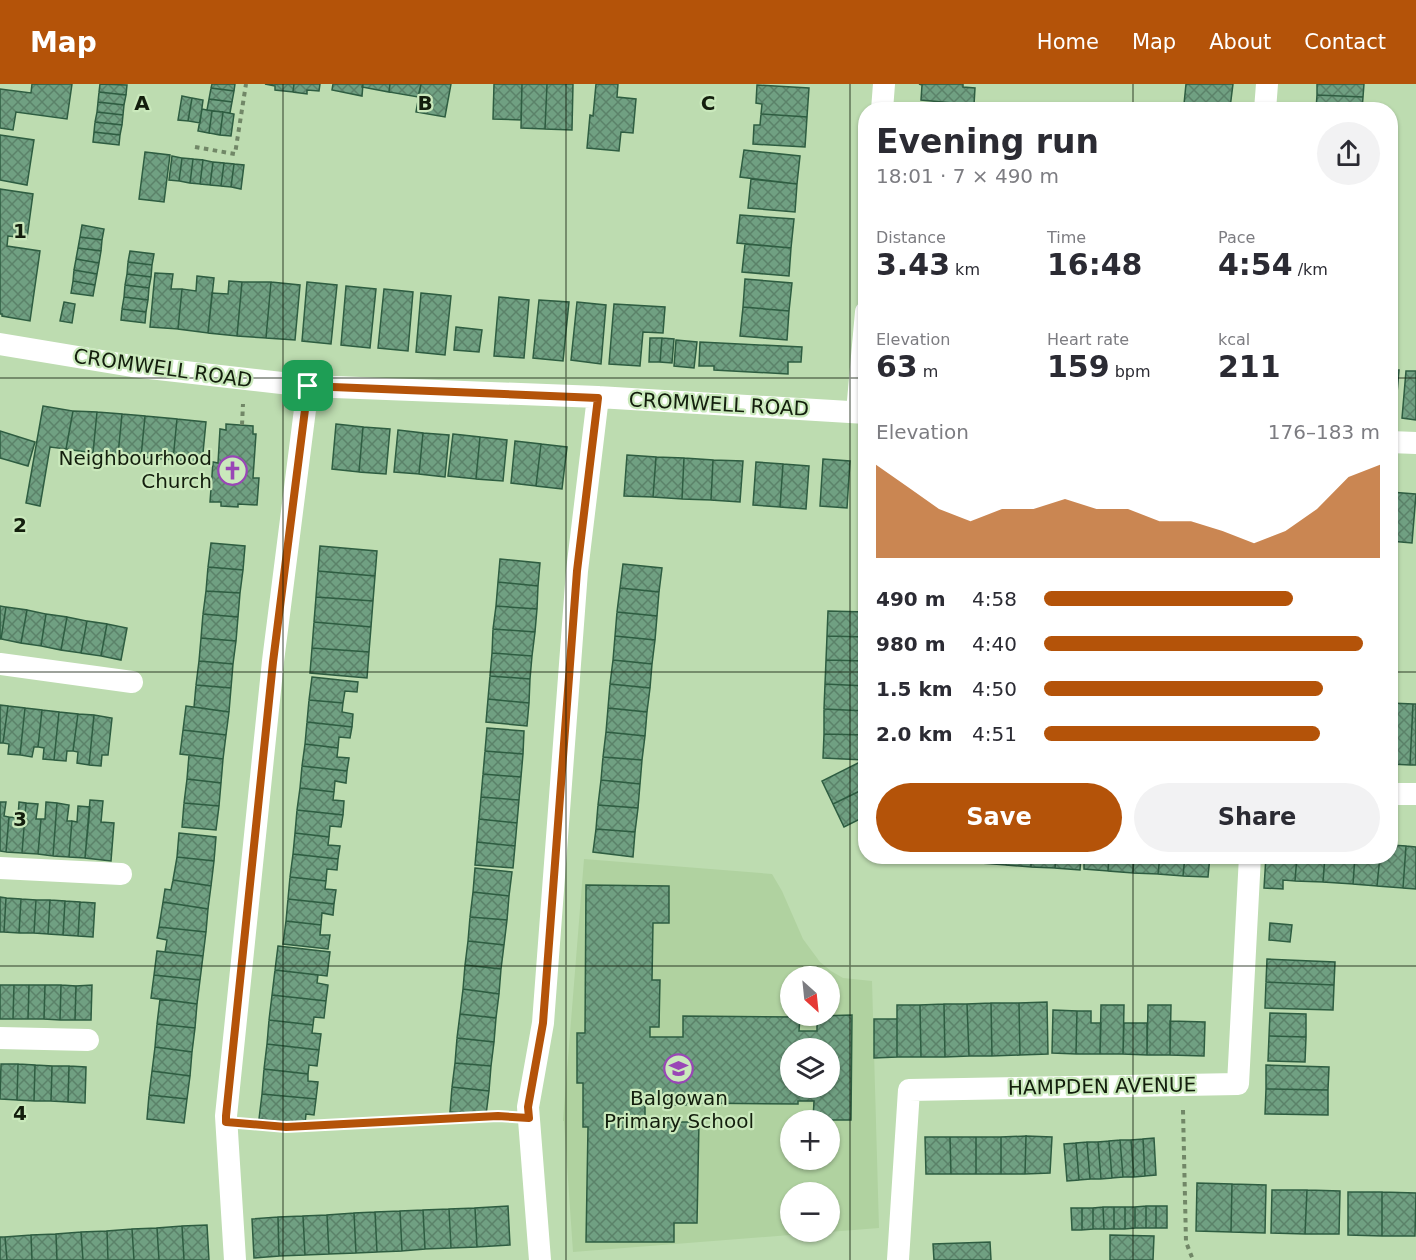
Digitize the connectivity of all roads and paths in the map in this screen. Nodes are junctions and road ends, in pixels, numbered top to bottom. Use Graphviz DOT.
graph roads {
  1 [pos="246,84"];
  2 [pos="884,84"];
  3 [pos="1267,84"];
  4 [pos="883,102"];
  5 [pos="1266,102"];
  6 [pos="195,147"];
  7 [pos="0,344"];
  8 [pos="308,386"];
  9 [pos="598,398"];
  10 [pos="858,412"];
  11 [pos="1398,442"];
  12 [pos="1416,443"];
  13 [pos="0,664"];
  14 [pos="132,682"];
  15 [pos="1398,794"];
  16 [pos="1416,794"];
  17 [pos="1250,864"];
  18 [pos="0,868"];
  19 [pos="121,874"];
  20 [pos="0,1038"];
  21 [pos="88,1040"];
  22 [pos="1183,1085"];
  23 [pos="529,1118"];
  24 [pos="226,1122"];
  25 [pos="236,1260"];
  26 [pos="540,1260"];
  27 [pos="892,1260"];
  28 [pos="1193,1260"];
  1 -- 6 [label="path"];
  2 -- 4 [label="street"];
  3 -- 5 [label="street"];
  7 -- 8 [label="street, CROMWELL ROAD"];
  8 -- 9 [label="street, CROMWELL ROAD"];
  8 -- 24 [label="street"];
  9 -- 10 [label="street, CROMWELL ROAD"];
  9 -- 23 [label="street"];
  11 -- 12 [label="street"];
  13 -- 14 [label="street"];
  15 -- 16 [label="street"];
  17 -- 22 [label="street, HAMPDEN AVENUE"];
  18 -- 19 [label="street"];
  20 -- 21 [label="street"];
  22 -- 27 [label="street, HAMPDEN AVENUE"];
  22 -- 28 [label="path"];
  23 -- 24 [label="path"];
  23 -- 26 [label="street"];
  24 -- 25 [label="street"];
}
